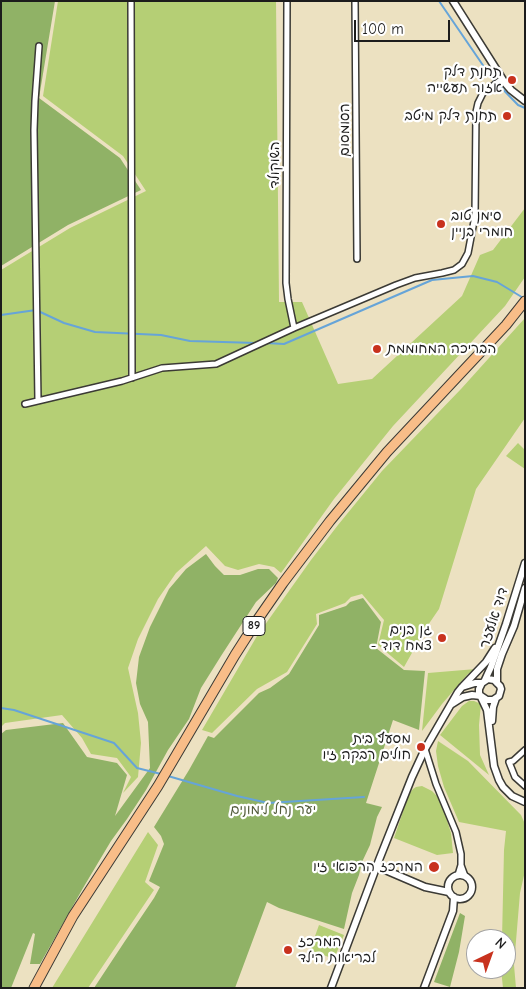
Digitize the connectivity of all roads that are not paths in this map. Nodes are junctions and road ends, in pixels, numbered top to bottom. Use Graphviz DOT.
graph roads {
  1 [pos="131,1"];
  2 [pos="287,1"];
  3 [pos="355,1"];
  4 [pos="453,1"];
  5 [pos="39,46"];
  6 [pos="502,79"];
  7 [pos="525,101"];
  8 [pos="357,259"];
  9 [pos="525,302"];
  10 [pos="294,328"];
  11 [pos="132,378"];
  12 [pos="38,401"];
  13 [pos="25,404"];
  14 [pos="525,563"];
  15 [pos="525,588"];
  16 [pos="506,624"];
  17 [pos="483,682"];
  18 [pos="498,683"];
  19 [pos="462,687"];
  20 [pos="481,696"];
  21 [pos="496,698"];
  22 [pos="449,706"];
  23 [pos="490,742"];
  24 [pos="425,749"];
  25 [pos="525,750"];
  26 [pos="525,786"];
  27 [pos="525,802"];
  28 [pos="377,863"];
  29 [pos="462,876"];
  30 [pos="448,882"];
  31 [pos="434,888"];
  32 [pos="449,892"];
  33 [pos="454,897"];
  34 [pos="462,898"];
  35 [pos="453,911"];
  36 [pos="34,988"];
  37 [pos="331,988"];
  38 [pos="424,988"];
  1 -- 11 [label="street"];
  2 -- 10 [label="street, השוקולד"];
  3 -- 8 [label="street, הסומסום"];
  4 -- 6 [label="street"];
  5 -- 12 [label="street"];
  6 -- 7 [label="street"];
  6 -- 10 [label="street"];
  9 -- 36 [label="highway, 89"];
  10 -- 11 [label="street"];
  11 -- 12 [label="street"];
  12 -- 13 [label="street"];
  14 -- 16 [label="street, דוד אלעזר"];
  15 -- 18 [label="street, דוד אלעזר"];
  16 -- 17 [label="street, דוד אלעזר"];
  16 -- 19 [label="street"];
  17 -- 18 [label="street"];
  17 -- 19 [label="street"];
  17 -- 20 [label="street"];
  18 -- 21 [label="street"];
  19 -- 22 [label="street"];
  20 -- 21 [label="street"];
  20 -- 22 [label="street"];
  20 -- 23 [label="street"];
  21 -- 23 [label="street"];
  22 -- 24 [label="street"];
  23 -- 27 [label="street"];
  24 -- 28 [label="street"];
  24 -- 29 [label="street"];
  25 -- 26 [label="street"];
  28 -- 31 [label="street"];
  28 -- 37 [label="street"];
  29 -- 30 [label="street"];
  29 -- 34 [label="street"];
  30 -- 31 [label="street"];
  30 -- 32 [label="street"];
  31 -- 32 [label="street"];
  32 -- 33 [label="street"];
  33 -- 34 [label="street"];
  33 -- 35 [label="street"];
  34 -- 35 [label="street"];
  35 -- 38 [label="street"];
}
